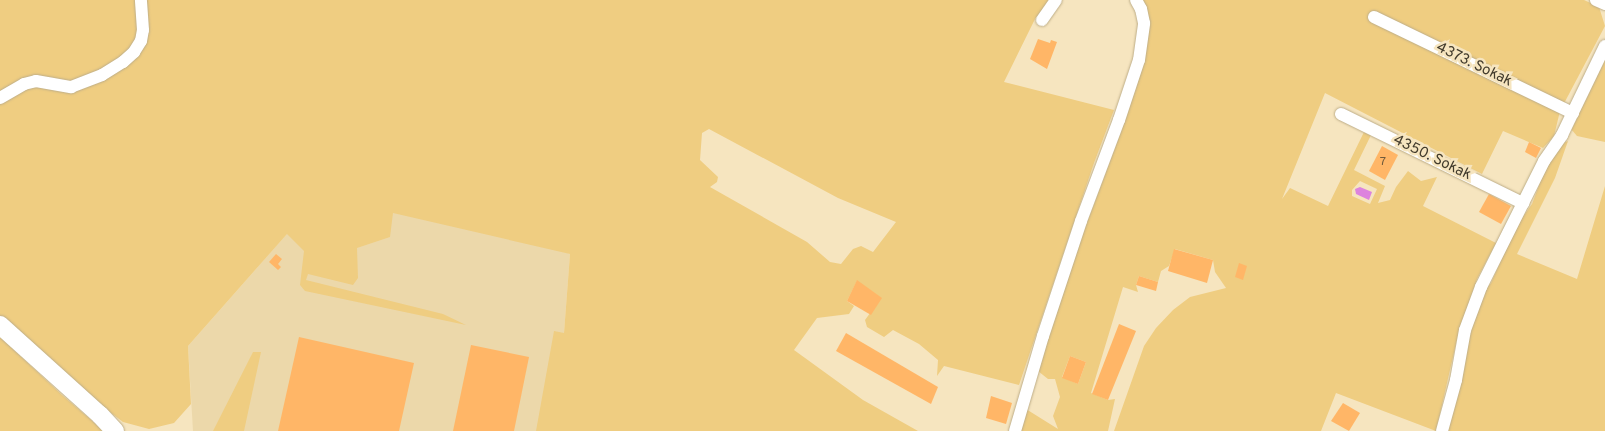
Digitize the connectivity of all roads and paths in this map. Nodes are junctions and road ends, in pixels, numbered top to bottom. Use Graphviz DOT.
graph roads {
  1 [pos="141,0"];
  2 [pos="1056,0"];
  3 [pos="1136,0"];
  4 [pos="1596,0"];
  5 [pos="1605,4"];
  6 [pos="1374,18"];
  7 [pos="1042,20"];
  8 [pos="1605,46"];
  9 [pos="0,98"];
  10 [pos="1573,113"];
  11 [pos="1342,114"];
  12 [pos="1523,203"];
  13 [pos="0,325"];
  14 [pos="115,431"];
  15 [pos="1015,431"];
  16 [pos="1442,431"];
  1 -- 9 [label="street"];
  2 -- 7 [label="street"];
  3 -- 15 [label="street"];
  4 -- 5 [label="street"];
  6 -- 10 [label="street, 4373. Sokak"];
  8 -- 10 [label="street"];
  10 -- 12 [label="street"];
  11 -- 12 [label="street, 4350. Sokak"];
  12 -- 16 [label="street"];
  13 -- 14 [label="street"];
}
